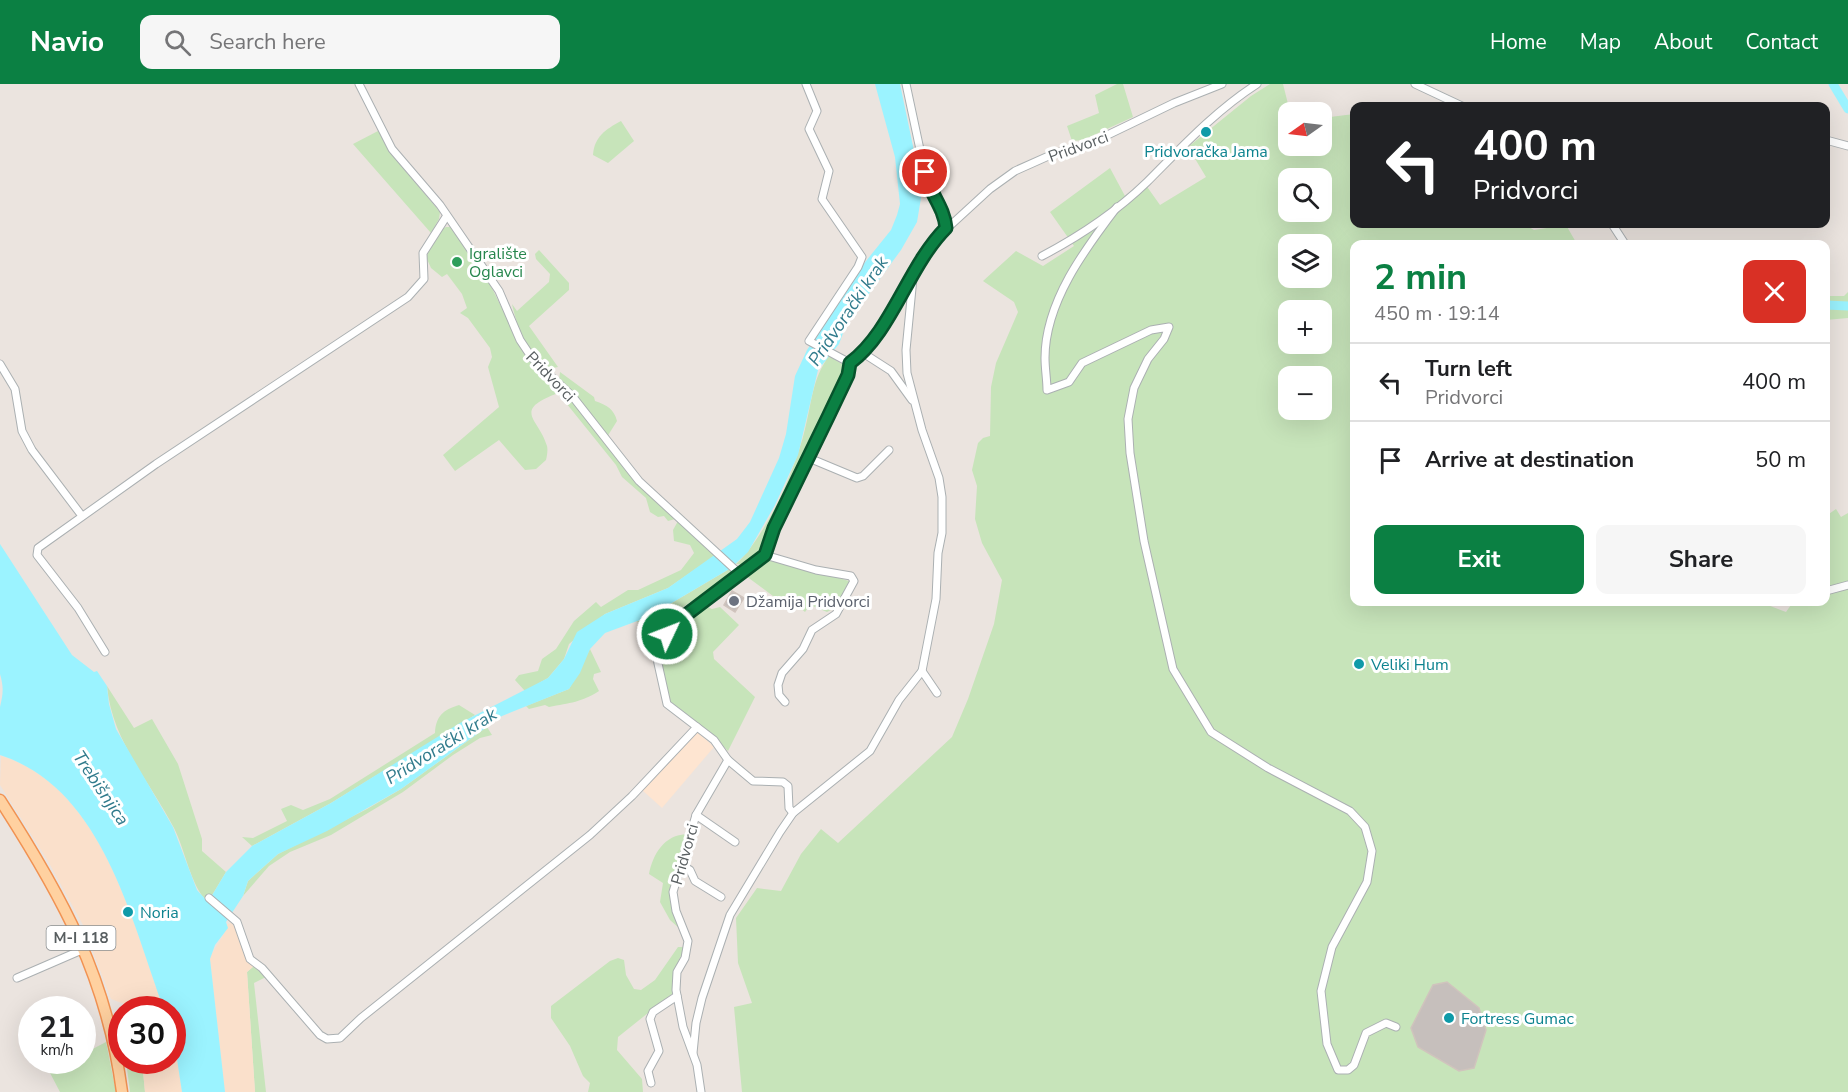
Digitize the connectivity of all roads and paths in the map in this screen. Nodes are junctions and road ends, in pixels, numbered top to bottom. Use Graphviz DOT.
graph roads {
  1 [pos="359,84"];
  2 [pos="806,84"];
  3 [pos="906,84"];
  4 [pos="1221,84"];
  5 [pos="1257,84"];
  6 [pos="1414,84"];
  7 [pos="1453,102"];
  8 [pos="1830,141"];
  9 [pos="1848,146"];
  10 [pos="1118,207"];
  11 [pos="446,217"];
  12 [pos="946,228"];
  13 [pos="1042,256"];
  14 [pos="913,273"];
  15 [pos="863,353"];
  16 [pos="850,363"];
  17 [pos="0,364"];
  18 [pos="914,402"];
  19 [pos="889,450"];
  20 [pos="809,458"];
  21 [pos="82,516"];
  22 [pos="765,555"];
  23 [pos="741,574"];
  24 [pos="1848,585"];
  25 [pos="1830,590"];
  26 [pos="105,652"];
  27 [pos="922,671"];
  28 [pos="937,693"];
  29 [pos="785,702"];
  30 [pos="697,728"];
  31 [pos="728,760"];
  32 [pos="0,800"];
  33 [pos="793,813"];
  34 [pos="696,815"];
  35 [pos="735,842"];
  36 [pos="681,864"];
  37 [pos="721,897"];
  38 [pos="209,898"];
  39 [pos="84,949"];
  40 [pos="17,978"];
  41 [pos="677,996"];
  42 [pos="1396,1026"];
  43 [pos="693,1053"];
  44 [pos="651,1083"];
  45 [pos="122,1092"];
  46 [pos="701,1092"];
  1 -- 11 [label="street, Pridvorci"];
  2 -- 16 [label="street"];
  3 -- 12 [label="street"];
  4 -- 12 [label="street, Pridvorci"];
  5 -- 10 [label="street"];
  6 -- 7 [label="street"];
  8 -- 9 [label="street"];
  10 -- 13 [label="street"];
  10 -- 42 [label="street"];
  11 -- 21 [label="street"];
  11 -- 23 [label="street, Pridvorci"];
  12 -- 14 [label="street, Pridvorci"];
  14 -- 15 [label="street, Pridvorci"];
  14 -- 18 [label="street, Pridvorci"];
  15 -- 16 [label="street, Pridvorci"];
  15 -- 18 [label="street"];
  16 -- 20 [label="street"];
  17 -- 21 [label="street"];
  18 -- 27 [label="street, Pridvorci"];
  19 -- 20 [label="street"];
  20 -- 22 [label="street"];
  21 -- 26 [label="street"];
  22 -- 23 [label="street"];
  22 -- 29 [label="street"];
  23 -- 30 [label="street"];
  24 -- 25 [label="street"];
  27 -- 28 [label="street"];
  27 -- 33 [label="street, Pridvorci"];
  30 -- 31 [label="street"];
  30 -- 38 [label="street"];
  31 -- 33 [label="street"];
  31 -- 34 [label="street, Pridvorci"];
  32 -- 39 [label="main road, M-I 118"];
  33 -- 43 [label="street, Pridvorci"];
  34 -- 35 [label="street"];
  34 -- 36 [label="street, Pridvorci"];
  36 -- 37 [label="street"];
  36 -- 41 [label="street, Pridvorci"];
  39 -- 40 [label="street"];
  39 -- 45 [label="main road, M-I 118"];
  41 -- 43 [label="street, Pridvorci"];
  41 -- 44 [label="street"];
  43 -- 46 [label="street, Pridvorci"];
}
